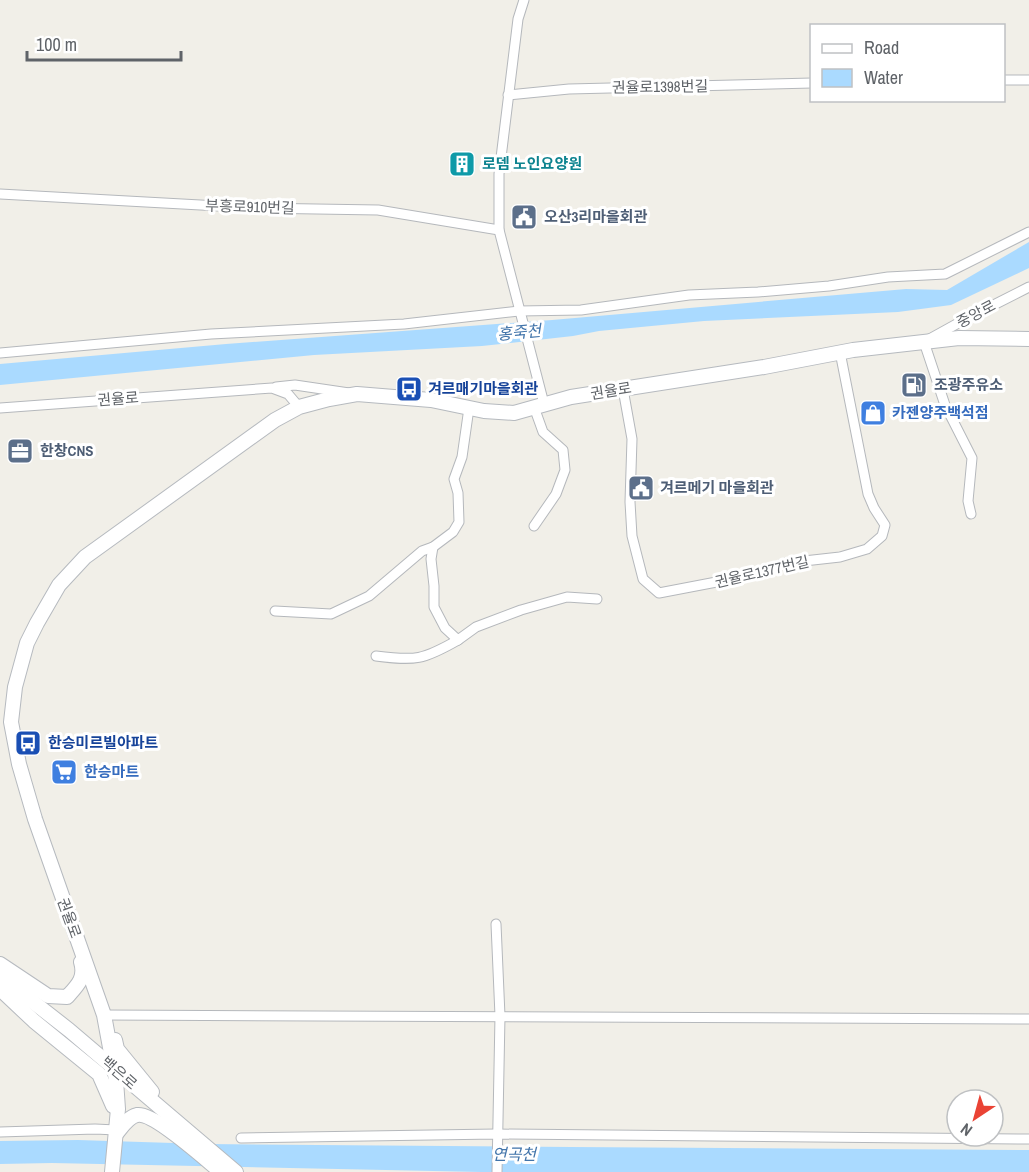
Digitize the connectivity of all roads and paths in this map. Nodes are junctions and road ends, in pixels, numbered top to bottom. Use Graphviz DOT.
graph roads {
  1 [pos="525,0"];
  2 [pos="1029,80"];
  3 [pos="1005,81"];
  4 [pos="810,83"];
  5 [pos="508,94"];
  6 [pos="0,194"];
  7 [pos="499,230"];
  8 [pos="1029,232"];
  9 [pos="1029,287"];
  10 [pos="519,311"];
  11 [pos="1029,339"];
  12 [pos="924,342"];
  13 [pos="840,352"];
  14 [pos="0,353"];
  15 [pos="272,388"];
  16 [pos="623,389"];
  17 [pos="357,394"];
  18 [pos="539,406"];
  19 [pos="299,407"];
  20 [pos="0,408"];
  21 [pos="469,408"];
  22 [pos="971,514"];
  23 [pos="534,526"];
  24 [pos="433,547"];
  25 [pos="597,599"];
  26 [pos="275,611"];
  27 [pos="458,640"];
  28 [pos="376,656"];
  29 [pos="6,709"];
  30 [pos="62,897"];
  31 [pos="496,924"];
  32 [pos="0,964"];
  33 [pos="0,976"];
  34 [pos="0,989"];
  35 [pos="107,1015"];
  36 [pos="500,1016"];
  37 [pos="1029,1019"];
  38 [pos="114,1067"];
  39 [pos="116,1130"];
  40 [pos="177,1130"];
  41 [pos="0,1132"];
  42 [pos="496,1134"];
  43 [pos="241,1138"];
  44 [pos="1029,1139"];
  45 [pos="112,1172"];
  46 [pos="221,1172"];
  47 [pos="237,1172"];
  48 [pos="497,1172"];
  1 -- 5 [label="street"];
  2 -- 3 [label="street"];
  4 -- 5 [label="street, 권율로1398번길"];
  5 -- 7 [label="street"];
  6 -- 7 [label="street, 부흥로910번길"];
  7 -- 10 [label="street"];
  8 -- 10 [label="street"];
  9 -- 12 [label="street, 중앙로"];
  10 -- 14 [label="street"];
  10 -- 18 [label="street"];
  11 -- 12 [label="main road, 권율로"];
  12 -- 13 [label="main road, 권율로"];
  12 -- 22 [label="street"];
  13 -- 16 [label="main road, 권율로"];
  13 -- 16 [label="street, 권율로1377번길"];
  15 -- 17 [label="street, 권율로"];
  15 -- 19 [label="street"];
  15 -- 20 [label="street, 권율로"];
  16 -- 18 [label="main road, 권율로"];
  17 -- 19 [label="main road, 권율로"];
  17 -- 21 [label="main road, 권율로"];
  18 -- 21 [label="main road, 권율로"];
  18 -- 23 [label="street"];
  19 -- 29 [label="main road, 권율로"];
  21 -- 24 [label="street"];
  24 -- 26 [label="street"];
  24 -- 27 [label="street"];
  25 -- 27 [label="street"];
  27 -- 28 [label="street"];
  29 -- 30 [label="main road, 권율로"];
  30 -- 32 [label="main road"];
  30 -- 35 [label="main road, 권율로"];
  31 -- 36 [label="street"];
  33 -- 38 [label="main road, 백은로"];
  34 -- 39 [label="main road"];
  35 -- 36 [label="street"];
  35 -- 38 [label="main road, 권율로"];
  35 -- 40 [label="main road"];
  36 -- 37 [label="street"];
  36 -- 42 [label="street"];
  38 -- 39 [label="main road, 권율로"];
  38 -- 40 [label="main road, 백은로"];
  39 -- 40 [label="main road"];
  39 -- 41 [label="street"];
  39 -- 45 [label="main road, 권율로"];
  40 -- 46 [label="main road"];
  40 -- 47 [label="main road, 백은로"];
  42 -- 43 [label="street"];
  42 -- 44 [label="street"];
  42 -- 48 [label="street"];
}
